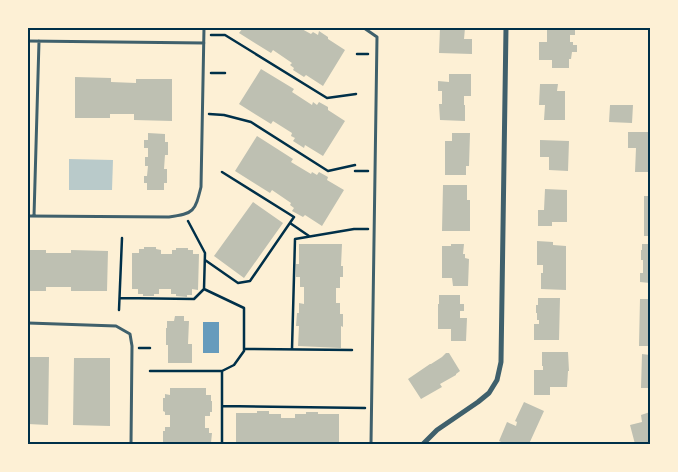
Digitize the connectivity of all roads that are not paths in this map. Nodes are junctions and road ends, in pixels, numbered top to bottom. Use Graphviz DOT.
graph roads {
  1 [pos="204,28"];
  2 [pos="364,28"];
  3 [pos="506,28"];
  4 [pos="28,41"];
  5 [pos="39,41"];
  6 [pos="204,43"];
  7 [pos="28,216"];
  8 [pos="34,216"];
  9 [pos="28,323"];
  10 [pos="131,444"];
  11 [pos="371,444"];
  12 [pos="423,444"];
  1 -- 6 [label="lane"];
  2 -- 11 [label="lane"];
  3 -- 12 [label="street"];
  4 -- 5 [label="lane"];
  5 -- 6 [label="lane"];
  5 -- 8 [label="lane"];
  6 -- 8 [label="lane"];
  7 -- 8 [label="lane"];
  9 -- 10 [label="lane"];
}
